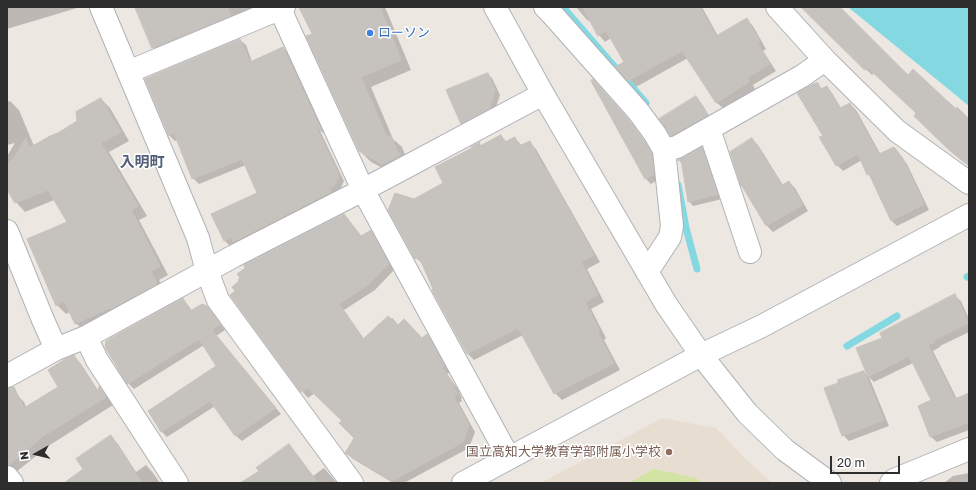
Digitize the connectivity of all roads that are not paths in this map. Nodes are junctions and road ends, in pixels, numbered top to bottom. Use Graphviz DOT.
graph roads {
  1 [pos="101,7"];
  2 [pos="545,7"];
  3 [pos="777,7"];
  4 [pos="281,8"];
  5 [pos="497,8"];
  6 [pos="825,60"];
  7 [pos="128,72"];
  8 [pos="544,94"];
  9 [pos="709,129"];
  10 [pos="671,149"];
  11 [pos="969,183"];
  12 [pos="363,190"];
  13 [pos="969,215"];
  14 [pos="7,231"];
  15 [pos="750,252"];
  16 [pos="207,271"];
  17 [pos="647,272"];
  18 [pos="86,337"];
  19 [pos="56,349"];
  20 [pos="701,355"];
  21 [pos="7,376"];
  22 [pos="969,450"];
  23 [pos="509,458"];
  24 [pos="7,476"];
  25 [pos="12,483"];
  26 [pos="177,483"];
  27 [pos="352,483"];
  28 [pos="463,483"];
  29 [pos="830,483"];
  30 [pos="890,483"];
  1 -- 7 [label="street"];
  2 -- 10 [label="street"];
  3 -- 6 [label="street"];
  4 -- 7 [label="street"];
  4 -- 12 [label="street"];
  5 -- 8 [label="street"];
  6 -- 9 [label="street"];
  6 -- 11 [label="street"];
  7 -- 16 [label="street"];
  8 -- 12 [label="street"];
  8 -- 17 [label="street"];
  9 -- 10 [label="street"];
  9 -- 15 [label="street"];
  10 -- 17 [label="street"];
  12 -- 16 [label="street"];
  12 -- 23 [label="street"];
  13 -- 20 [label="street"];
  14 -- 19 [label="street"];
  16 -- 18 [label="street"];
  16 -- 27 [label="street"];
  17 -- 20 [label="street"];
  18 -- 19 [label="street"];
  18 -- 26 [label="street"];
  19 -- 21 [label="street"];
  20 -- 23 [label="street"];
  20 -- 29 [label="street"];
  22 -- 30 [label="street"];
  23 -- 28 [label="street"];
  24 -- 25 [label="street"];
}
